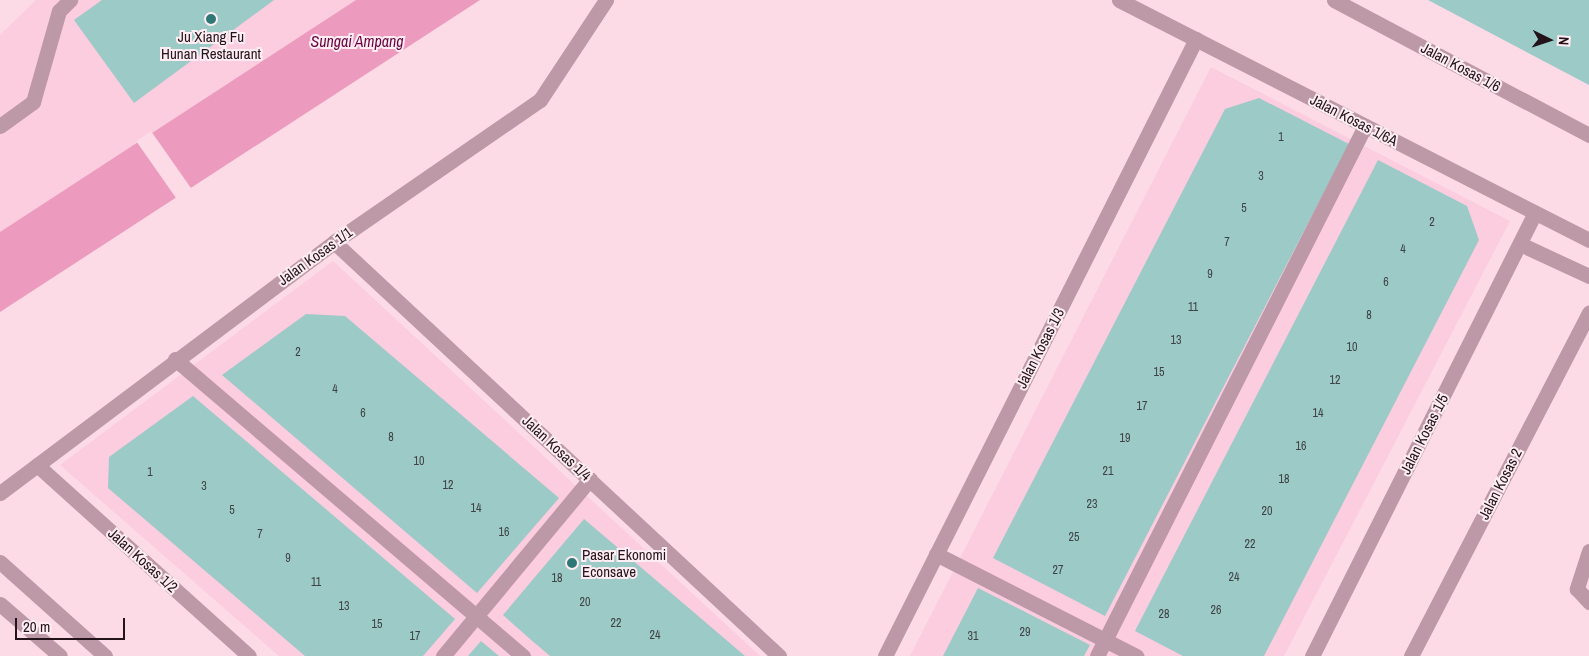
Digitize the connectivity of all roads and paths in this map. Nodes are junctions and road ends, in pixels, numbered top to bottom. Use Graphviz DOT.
graph roads {
  1 [pos="606,0"];
  2 [pos="1119,0"];
  3 [pos="1334,0"];
  4 [pos="64,5"];
  5 [pos="1196,39"];
  6 [pos="0,126"];
  7 [pos="1365,126"];
  8 [pos="1589,134"];
  9 [pos="1535,213"];
  10 [pos="1589,240"];
  11 [pos="334,242"];
  12 [pos="1520,244"];
  13 [pos="1589,276"];
  14 [pos="1589,312"];
  15 [pos="175,359"];
  16 [pos="37,465"];
  17 [pos="590,479"];
  18 [pos="0,493"];
  19 [pos="1589,551"];
  20 [pos="936,554"];
  21 [pos="0,562"];
  22 [pos="1589,602"];
  23 [pos="0,604"];
  24 [pos="478,616"];
  25 [pos="1105,640"];
  26 [pos="60,656"];
  27 [pos="105,656"];
  28 [pos="249,656"];
  29 [pos="443,656"];
  30 [pos="523,656"];
  31 [pos="779,656"];
  32 [pos="885,656"];
  33 [pos="1097,656"];
  34 [pos="1136,656"];
  35 [pos="1312,656"];
  36 [pos="1411,656"];
  1 -- 11 [label="street, Jalan Kosas 1/1"];
  2 -- 5 [label="street, Jalan Kosas 1/6A"];
  3 -- 8 [label="street, Jalan Kosas 1/6"];
  4 -- 6 [label="street"];
  5 -- 7 [label="street, Jalan Kosas 1/6A"];
  5 -- 20 [label="street, Jalan Kosas 1/3"];
  7 -- 9 [label="street, Jalan Kosas 1/6A"];
  7 -- 25 [label="street"];
  9 -- 10 [label="street, Jalan Kosas 1/6A"];
  9 -- 12 [label="street, Jalan Kosas 1/5"];
  11 -- 15 [label="street, Jalan Kosas 1/1"];
  11 -- 17 [label="street, Jalan Kosas 1/4"];
  12 -- 13 [label="street"];
  12 -- 35 [label="street, Jalan Kosas 1/5"];
  14 -- 36 [label="street, Jalan Kosas 2"];
  15 -- 16 [label="street, Jalan Kosas 1/1"];
  15 -- 24 [label="street"];
  16 -- 18 [label="street, Jalan Kosas 1/1"];
  16 -- 28 [label="street, Jalan Kosas 1/2"];
  17 -- 24 [label="street"];
  17 -- 31 [label="street, Jalan Kosas 1/4"];
  19 -- 22 [label="street"];
  20 -- 25 [label="street"];
  20 -- 32 [label="street, Jalan Kosas 1/3"];
  21 -- 27 [label="street"];
  23 -- 26 [label="street"];
  24 -- 29 [label="street"];
  24 -- 30 [label="street"];
  25 -- 33 [label="street"];
  25 -- 34 [label="street"];
}
